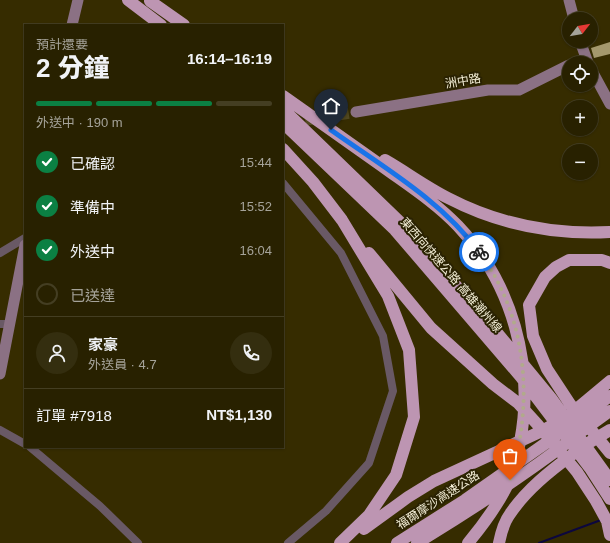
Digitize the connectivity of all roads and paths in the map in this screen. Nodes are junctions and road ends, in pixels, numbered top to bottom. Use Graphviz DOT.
graph roads {
  1 [pos="78,0"];
  2 [pos="149,0"];
  3 [pos="569,0"];
  4 [pos="130,1"];
  5 [pos="572,12"];
  6 [pos="72,24"];
  7 [pos="155,24"];
  8 [pos="160,24"];
  9 [pos="179,24"];
  10 [pos="183,24"];
  11 [pos="562,68"];
  12 [pos="598,82"];
  13 [pos="284,97"];
  14 [pos="610,104"];
  15 [pos="284,111"];
  16 [pos="356,112"];
  17 [pos="284,124"];
  18 [pos="331,130"];
  19 [pos="284,150"];
  20 [pos="284,185"];
  21 [pos="342,220"];
  22 [pos="610,232"];
  23 [pos="24,239"];
  24 [pos="24,249"];
  25 [pos="0,253"];
  26 [pos="610,263"];
  27 [pos="5,324"];
  28 [pos="0,374"];
  29 [pos="608,388"];
  30 [pos="610,411"];
  31 [pos="0,430"];
  32 [pos="610,430"];
  33 [pos="24,443"];
  34 [pos="31,448"];
  35 [pos="610,453"];
  36 [pos="610,480"];
  37 [pos="608,496"];
  38 [pos="610,535"];
  39 [pos="138,543"];
  40 [pos="288,543"];
  41 [pos="340,543"];
  42 [pos="345,543"];
  43 [pos="397,543"];
  44 [pos="418,543"];
  45 [pos="468,543"];
  46 [pos="499,543"];
  1 -- 6 [label="street"];
  2 -- 9 [label="highway"];
  2 -- 10 [label="highway"];
  3 -- 5 [label="street"];
  4 -- 7 [label="highway"];
  4 -- 8 [label="highway"];
  11 -- 16 [label="street, 洲中路"];
  12 -- 14 [label="street"];
  13 -- 18 [label="highway"];
  15 -- 36 [label="highway, 東西向快速公路 高雄潮州線"];
  17 -- 37 [label="highway, 東西向快速公路 高雄潮州線"];
  18 -- 22 [label="highway"];
  18 -- 45 [label="highway"];
  19 -- 21 [label="highway"];
  20 -- 40 [label="street"];
  21 -- 38 [label="highway"];
  21 -- 41 [label="highway"];
  23 -- 25 [label="street"];
  24 -- 27 [label="street"];
  26 -- 35 [label="highway"];
  27 -- 28 [label="street"];
  29 -- 42 [label="highway"];
  29 -- 43 [label="highway, 福爾摩沙高速公路"];
  30 -- 44 [label="highway, 福爾摩沙高速公路"];
  31 -- 33 [label="street"];
  32 -- 46 [label="highway"];
  34 -- 39 [label="street"];
}
